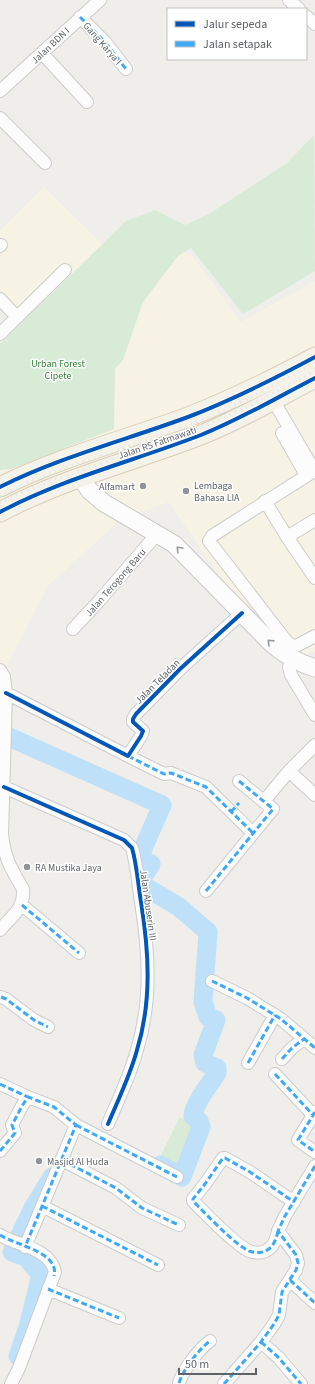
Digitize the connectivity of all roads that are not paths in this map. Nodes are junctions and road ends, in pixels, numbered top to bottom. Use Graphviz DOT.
graph roads {
  1 [pos="100,0"];
  2 [pos="80,17"];
  3 [pos="42,53"];
  4 [pos="126,69"];
  5 [pos="0,91"];
  6 [pos="87,102"];
  7 [pos="0,118"];
  8 [pos="45,163"];
  9 [pos="65,270"];
  10 [pos="0,299"];
  11 [pos="17,317"];
  12 [pos="0,334"];
  13 [pos="315,357"];
  14 [pos="315,378"];
  15 [pos="269,402"];
  16 [pos="312,473"];
  17 [pos="80,477"];
  18 [pos="0,487"];
  19 [pos="265,501"];
  20 [pos="0,512"];
  21 [pos="315,520"];
  22 [pos="156,534"];
  23 [pos="287,537"];
  24 [pos="315,578"];
  25 [pos="242,613"];
  26 [pos="73,629"];
  27 [pos="315,636"];
  28 [pos="293,659"];
  29 [pos="315,668"];
  30 [pos="0,670"];
  31 [pos="6,693"];
  32 [pos="315,715"];
  33 [pos="315,745"];
  34 [pos="128,756"];
  35 [pos="288,771"];
  36 [pos="239,781"];
  37 [pos="4,787"];
  38 [pos="315,795"];
  39 [pos="264,801"];
  40 [pos="253,833"];
  41 [pos="206,891"];
  42 [pos="22,905"];
  43 [pos="0,930"];
  44 [pos="79,953"];
  45 [pos="212,981"];
  46 [pos="0,999"];
  47 [pos="274,1015"];
  48 [pos="48,1027"];
  49 [pos="304,1039"];
  50 [pos="315,1048"];
  51 [pos="282,1059"];
  52 [pos="248,1063"];
  53 [pos="275,1074"];
  54 [pos="0,1084"];
  55 [pos="28,1097"];
  56 [pos="314,1113"];
  57 [pos="74,1124"];
  58 [pos="108,1124"];
  59 [pos="0,1151"];
  60 [pos="315,1152"];
  61 [pos="62,1160"];
  62 [pos="315,1166"];
  63 [pos="177,1177"];
  64 [pos="294,1202"];
  65 [pos="42,1206"];
  66 [pos="179,1226"];
  67 [pos="278,1232"];
  68 [pos="0,1235"];
  69 [pos="21,1245"];
  70 [pos="158,1266"];
  71 [pos="290,1280"];
  72 [pos="48,1289"];
  73 [pos="315,1303"];
  74 [pos="119,1318"];
  75 [pos="210,1341"];
  76 [pos="261,1342"];
  77 [pos="10,1384"];
  78 [pos="179,1384"];
  79 [pos="224,1384"];
  80 [pos="301,1384"];
  1 -- 2 [label="street, Jalan BDN I"];
  2 -- 3 [label="street, Jalan BDN I"];
  2 -- 4 [label="street, Gang Karya I"];
  3 -- 5 [label="street, Jalan BDN I"];
  3 -- 6 [label="street"];
  7 -- 8 [label="street"];
  9 -- 11 [label="street"];
  10 -- 11 [label="street"];
  11 -- 12 [label="street"];
  13 -- 18 [label="main road, Jalan RS Fatmawati"];
  14 -- 15 [label="main road, Jalan RS Fatmawati"];
  15 -- 16 [label="street"];
  15 -- 17 [label="main road, Jalan RS Fatmawati"];
  16 -- 19 [label="street"];
  17 -- 20 [label="main road, Jalan RS Fatmawati"];
  17 -- 22 [label="street"];
  19 -- 23 [label="street"];
  19 -- 27 [label="street"];
  21 -- 23 [label="street"];
  25 -- 22 [label="street, one-way"];
  22 -- 26 [label="street, Jalan Terogong Baru"];
  23 -- 24 [label="street"];
  28 -- 25 [label="street, one-way"];
  25 -- 34 [label="street, Jalan Teladan"];
  28 -- 29 [label="street"];
  28 -- 32 [label="street"];
  30 -- 31 [label="street"];
  31 -- 34 [label="street"];
  31 -- 37 [label="street"];
  33 -- 35 [label="street"];
  34 -- 40 [label="street"];
  35 -- 38 [label="street"];
  35 -- 39 [label="street"];
  36 -- 39 [label="street"];
  37 -- 42 [label="street"];
  37 -- 58 [label="street, Jalan Abuserin III"];
  39 -- 40 [label="street"];
  40 -- 41 [label="street"];
  42 -- 43 [label="street"];
  42 -- 44 [label="street"];
  45 -- 47 [label="street"];
  46 -- 48 [label="street"];
  47 -- 49 [label="street"];
  47 -- 52 [label="street"];
  49 -- 50 [label="street"];
  49 -- 51 [label="street"];
  53 -- 56 [label="street"];
  54 -- 55 [label="street"];
  55 -- 57 [label="street"];
  55 -- 59 [label="street"];
  56 -- 60 [label="street"];
  57 -- 61 [label="street"];
  57 -- 63 [label="street"];
  61 -- 65 [label="street"];
  61 -- 66 [label="street"];
  62 -- 64 [label="street"];
  64 -- 67 [label="street"];
  64 -- 67 [label="street"];
  65 -- 69 [label="street"];
  65 -- 70 [label="street"];
  67 -- 71 [label="street"];
  68 -- 69 [label="street"];
  69 -- 72 [label="street"];
  71 -- 73 [label="street"];
  71 -- 76 [label="street"];
  72 -- 74 [label="street"];
  72 -- 77 [label="street"];
  75 -- 78 [label="street"];
  76 -- 79 [label="street"];
  76 -- 80 [label="street"];
}
